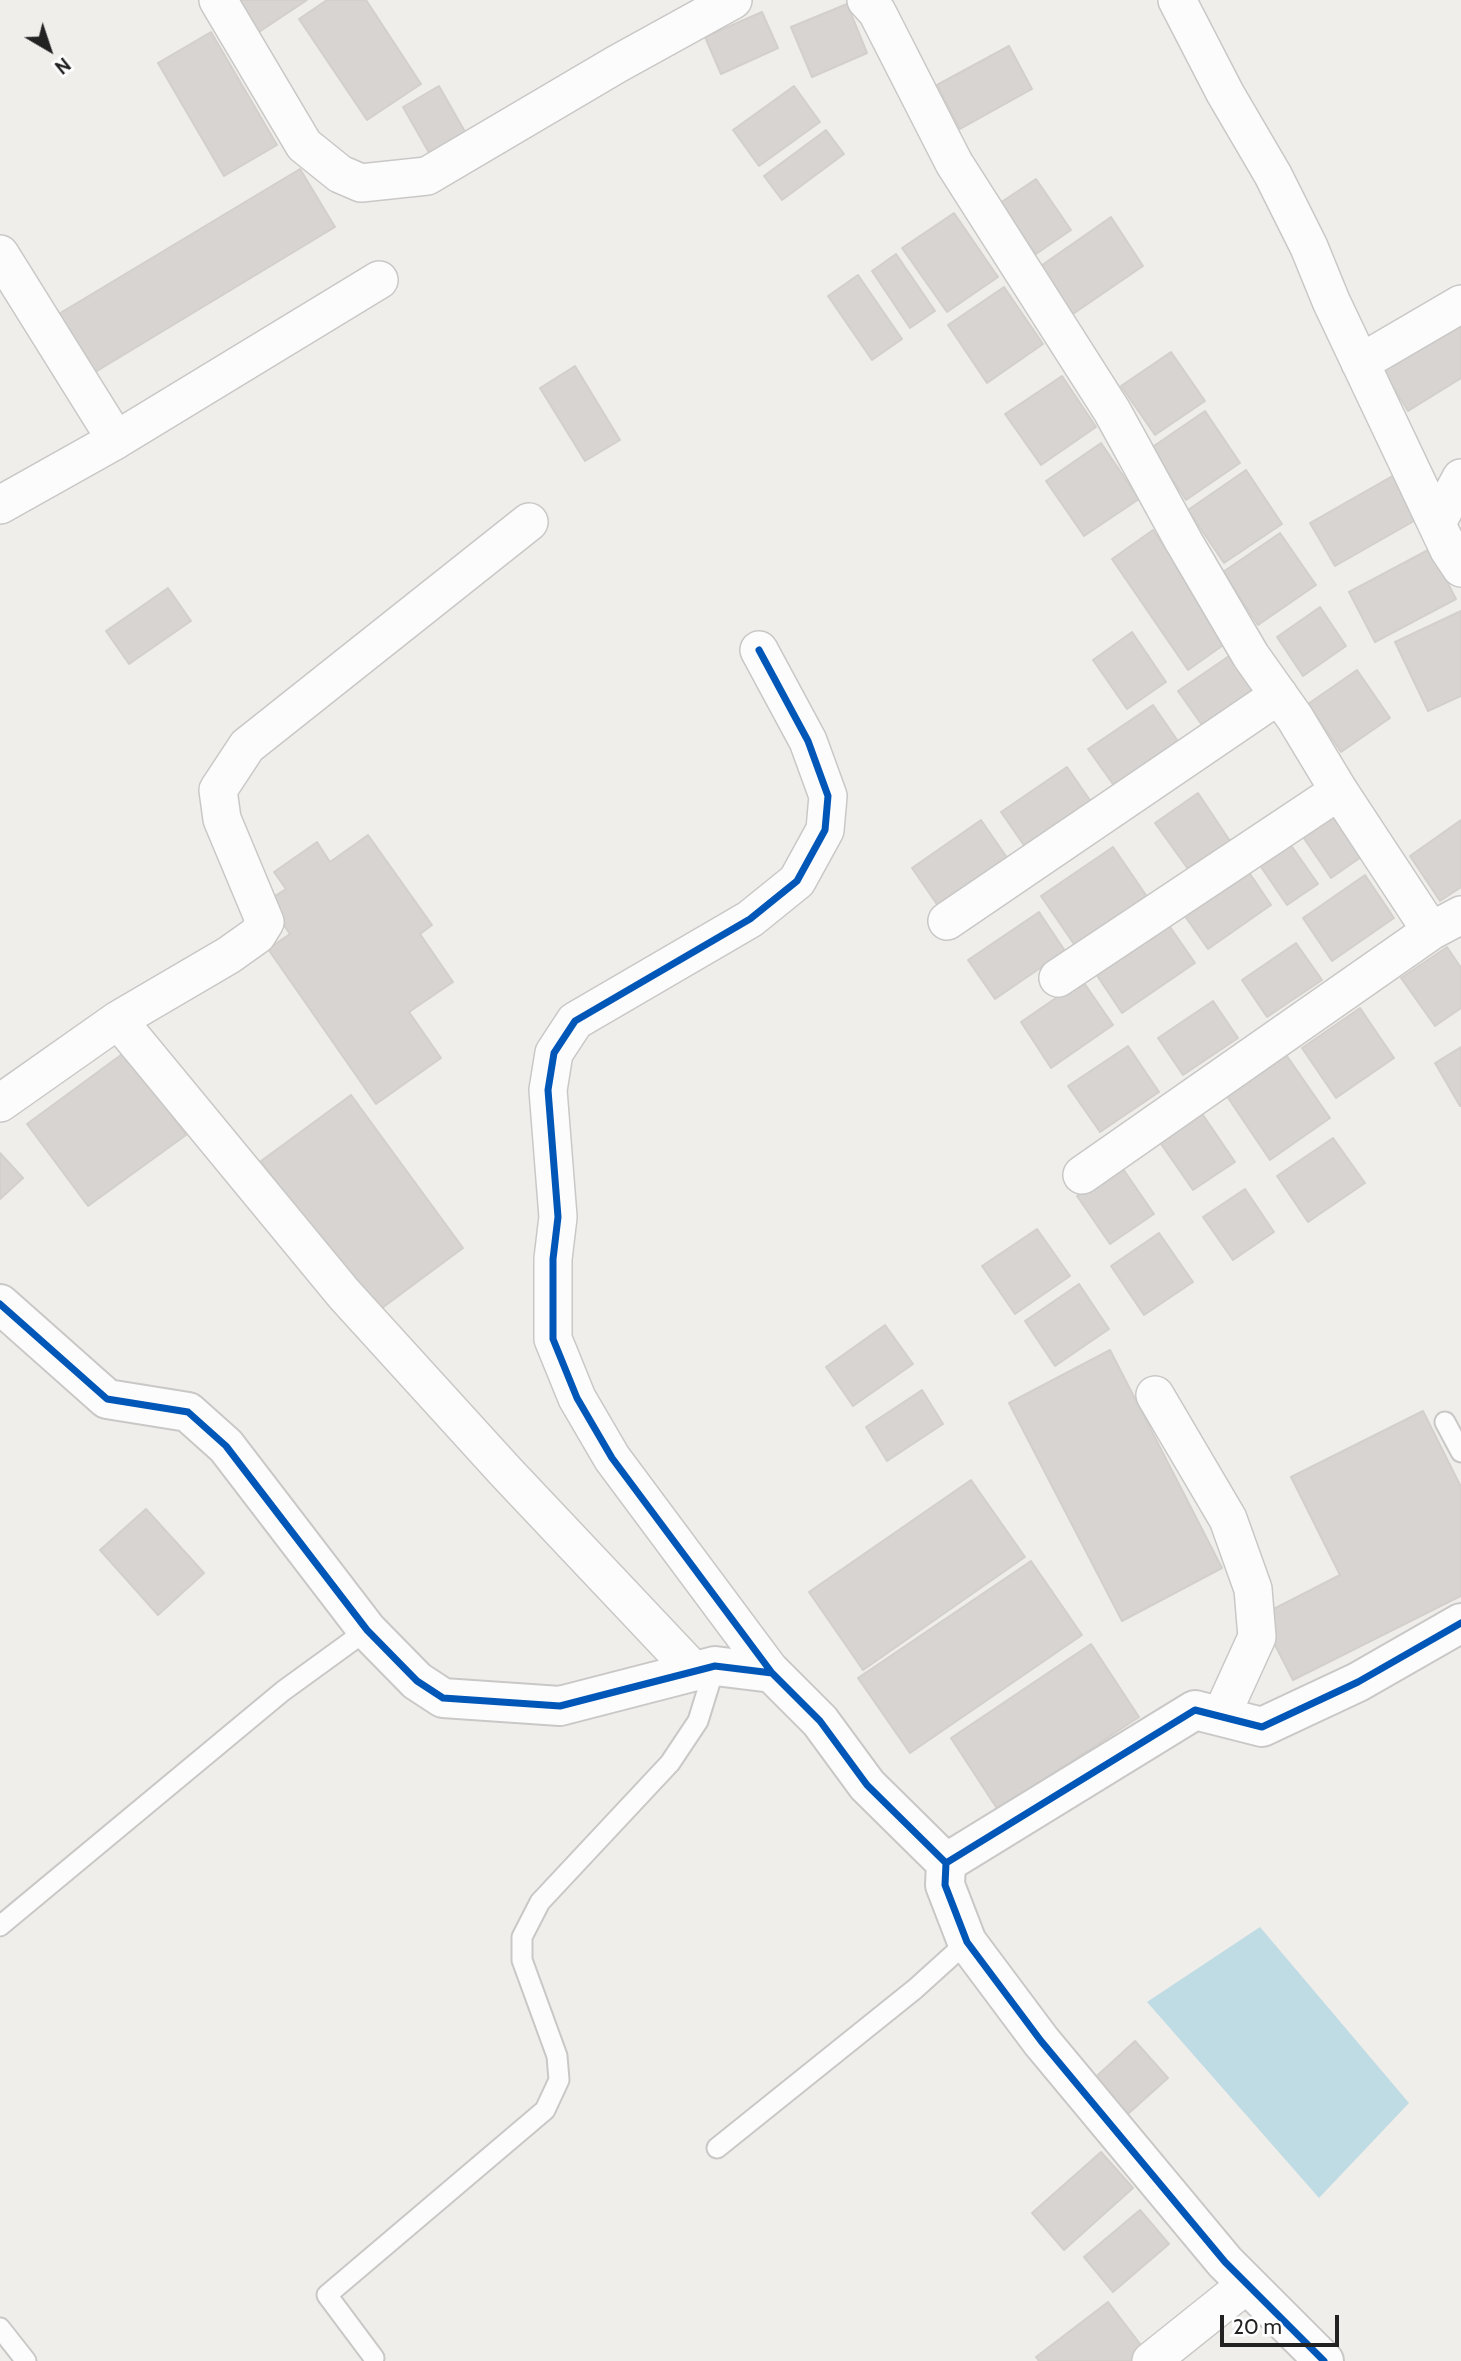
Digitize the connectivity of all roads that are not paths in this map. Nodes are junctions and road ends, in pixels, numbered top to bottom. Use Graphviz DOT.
graph roads {
  1 [pos="218,0"];
  2 [pos="733,0"];
  3 [pos="866,0"];
  4 [pos="1177,0"];
  5 [pos="0,254"];
  6 [pos="379,280"];
  7 [pos="1461,304"];
  8 [pos="1360,363"];
  9 [pos="116,439"];
  10 [pos="1461,478"];
  11 [pos="0,505"];
  12 [pos="529,522"];
  13 [pos="1437,523"];
  14 [pos="1461,568"];
  15 [pos="759,650"];
  16 [pos="1279,695"];
  17 [pos="1339,791"];
  18 [pos="947,921"];
  19 [pos="1446,923"];
  20 [pos="1058,978"];
  21 [pos="118,1020"];
  22 [pos="0,1103"];
  23 [pos="1082,1174"];
  24 [pos="0,1304"];
  25 [pos="1155,1395"];
  26 [pos="1445,1422"];
  27 [pos="1461,1452"];
  28 [pos="1461,1623"];
  29 [pos="367,1630"];
  30 [pos="704,1668"];
  31 [pos="772,1674"];
  32 [pos="1221,1716"];
  33 [pos="946,1863"];
  34 [pos="0,1926"];
  35 [pos="967,1942"];
  36 [pos="717,2148"];
  37 [pos="1247,2285"];
  38 [pos="0,2328"];
  39 [pos="374,2358"];
  40 [pos="26,2361"];
  41 [pos="1151,2361"];
  42 [pos="1324,2361"];
  1 -- 2 [label="street"];
  3 -- 16 [label="street"];
  4 -- 8 [label="street"];
  5 -- 9 [label="street"];
  6 -- 9 [label="street"];
  7 -- 8 [label="street"];
  8 -- 13 [label="street"];
  9 -- 11 [label="street"];
  10 -- 13 [label="street"];
  12 -- 21 [label="street"];
  13 -- 14 [label="street"];
  15 -- 31 [label="street"];
  16 -- 17 [label="street"];
  16 -- 18 [label="street"];
  17 -- 19 [label="street"];
  17 -- 20 [label="street"];
  19 -- 23 [label="street"];
  21 -- 22 [label="street"];
  21 -- 30 [label="street"];
  24 -- 29 [label="street"];
  25 -- 32 [label="street"];
  26 -- 27 [label="lane"];
  28 -- 32 [label="street"];
  29 -- 30 [label="street"];
  29 -- 34 [label="lane"];
  30 -- 31 [label="street"];
  30 -- 39 [label="lane"];
  31 -- 33 [label="street"];
  32 -- 33 [label="street"];
  33 -- 35 [label="street"];
  35 -- 36 [label="lane"];
  35 -- 37 [label="street"];
  37 -- 41 [label="street"];
  37 -- 42 [label="street"];
  38 -- 40 [label="lane"];
}
